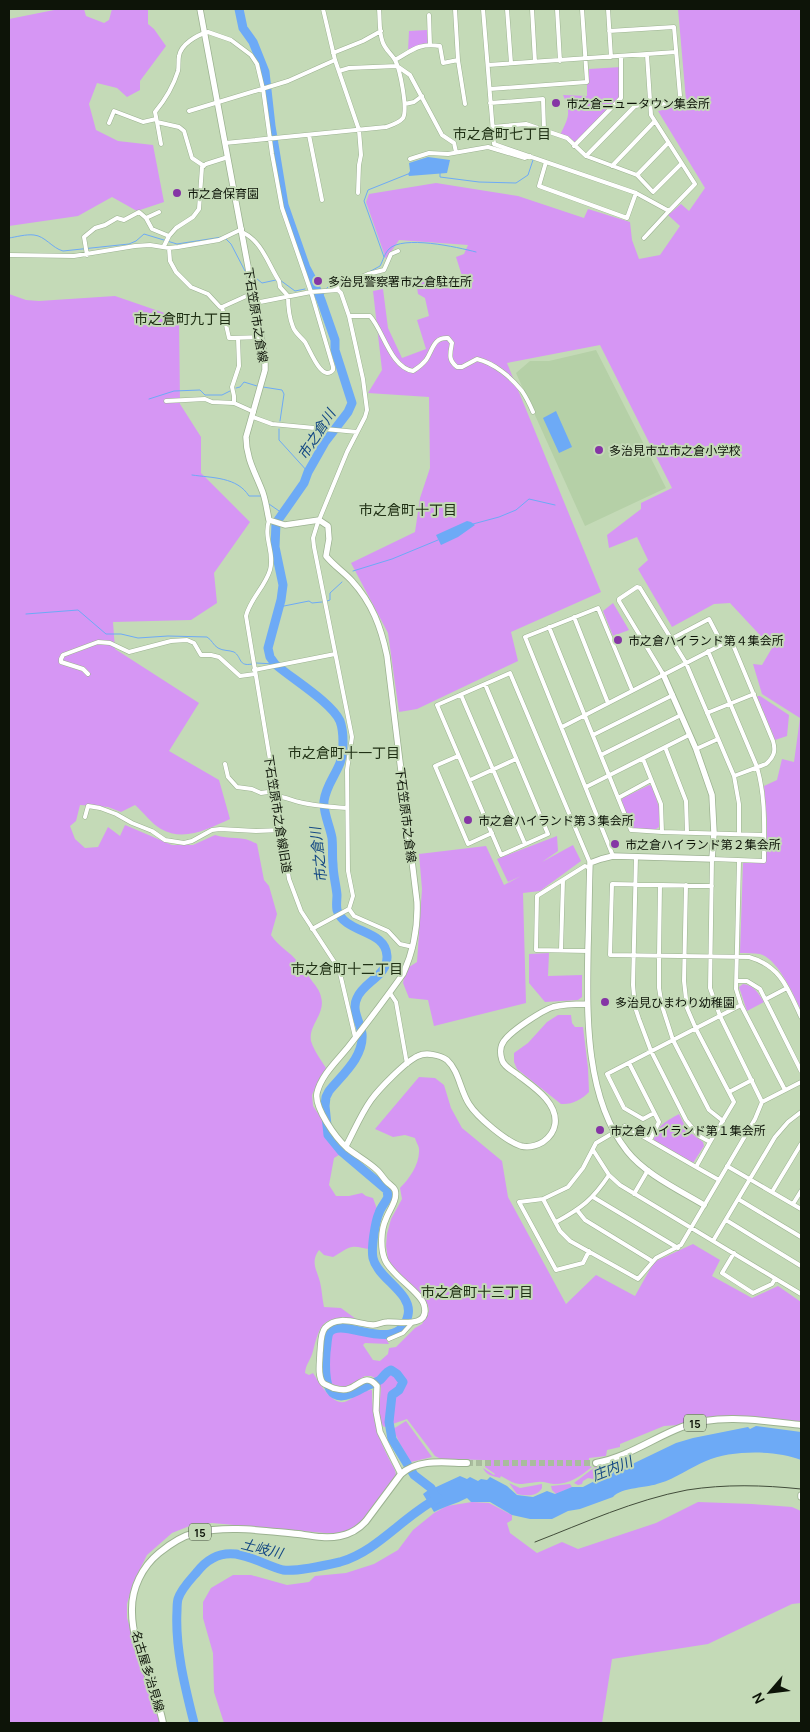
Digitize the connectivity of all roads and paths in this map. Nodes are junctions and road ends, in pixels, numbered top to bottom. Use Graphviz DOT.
graph roads {
  1 [pos="200,9"];
  2 [pos="323,9"];
  3 [pos="379,9"];
  4 [pos="455,9"];
  5 [pos="483,9"];
  6 [pos="507,9"];
  7 [pos="532,9"];
  8 [pos="557,9"];
  9 [pos="582,9"];
  10 [pos="608,9"];
  11 [pos="429,15"];
  12 [pos="381,31"];
  13 [pos="609,31"];
  14 [pos="205,32"];
  15 [pos="430,45"];
  16 [pos="676,52"];
  17 [pos="333,53"];
  18 [pos="647,55"];
  19 [pos="621,56"];
  20 [pos="610,57"];
  21 [pos="586,59"];
  22 [pos="335,60"];
  23 [pos="395,60"];
  24 [pos="458,60"];
  25 [pos="560,61"];
  26 [pos="535,62"];
  27 [pos="511,64"];
  28 [pos="488,65"];
  29 [pos="397,66"];
  30 [pos="339,71"];
  31 [pos="263,89"];
  32 [pos="490,89"];
  33 [pos="422,96"];
  34 [pos="218,103"];
  35 [pos="490,103"];
  36 [pos="405,104"];
  37 [pos="465,104"];
  38 [pos="650,104"];
  39 [pos="190,112"];
  40 [pos="156,120"];
  41 [pos="654,122"];
  42 [pos="109,123"];
  43 [pos="492,127"];
  44 [pos="544,129"];
  45 [pos="359,130"];
  46 [pos="309,135"];
  47 [pos="270,139"];
  48 [pos="225,143"];
  49 [pos="668,143"];
  50 [pos="161,144"];
  51 [pos="574,146"];
  52 [pos="456,152"];
  53 [pos="530,156"];
  54 [pos="586,156"];
  55 [pos="228,158"];
  56 [pos="410,159"];
  57 [pos="546,162"];
  58 [pos="681,164"];
  59 [pos="204,166"];
  60 [pos="612,166"];
  61 [pos="636,175"];
  62 [pos="636,192"];
  63 [pos="358,193"];
  64 [pos="322,200"];
  65 [pos="669,211"];
  66 [pos="159,212"];
  67 [pos="146,218"];
  68 [pos="242,231"];
  69 [pos="169,236"];
  70 [pos="644,238"];
  71 [pos="166,247"];
  72 [pos="398,251"];
  73 [pos="9,255"];
  74 [pos="87,255"];
  75 [pos="333,290"];
  76 [pos="253,292"];
  77 [pos="311,292"];
  78 [pos="288,296"];
  79 [pos="255,303"];
  80 [pos="222,307"];
  81 [pos="350,316"];
  82 [pos="262,337"];
  83 [pos="238,338"];
  84 [pos="166,401"];
  85 [pos="234,403"];
  86 [pos="533,412"];
  87 [pos="253,414"];
  88 [pos="357,432"];
  89 [pos="271,520"];
  90 [pos="319,520"];
  91 [pos="574,617"];
  92 [pos="549,627"];
  93 [pos="671,639"];
  94 [pos="722,644"];
  95 [pos="708,651"];
  96 [pos="335,654"];
  97 [pos="686,663"];
  98 [pos="254,670"];
  99 [pos="88,674"];
  100 [pos="663,674"];
  101 [pos="485,684"];
  102 [pos="632,690"];
  103 [pos="461,694"];
  104 [pos="673,694"];
  105 [pos="754,694"];
  106 [pos="608,703"];
  107 [pos="730,703"];
  108 [pos="707,712"];
  109 [pos="584,715"];
  110 [pos="681,715"];
  111 [pos="562,727"];
  112 [pos="592,735"];
  113 [pos="689,735"];
  114 [pos="718,739"];
  115 [pos="665,747"];
  116 [pos="696,749"];
  117 [pos="458,756"];
  118 [pos="600,756"];
  119 [pos="516,759"];
  120 [pos="643,759"];
  121 [pos="225,764"];
  122 [pos="757,767"];
  123 [pos="494,769"];
  124 [pos="608,775"];
  125 [pos="734,776"];
  126 [pos="470,780"];
  127 [pos="651,780"];
  128 [pos="586,787"];
  129 [pos="276,791"];
  130 [pos="276,796"];
  131 [pos="618,798"];
  132 [pos="347,808"];
  133 [pos="85,817"];
  134 [pos="282,830"];
  135 [pos="662,832"];
  136 [pos="687,832"];
  137 [pos="492,833"];
  138 [pos="714,833"];
  139 [pos="740,834"];
  140 [pos="764,835"];
  141 [pos="525,844"];
  142 [pos="613,856"];
  143 [pos="636,857"];
  144 [pos="712,859"];
  145 [pos="739,861"];
  146 [pos="590,866"];
  147 [pos="563,880"];
  148 [pos="636,884"];
  149 [pos="660,885"];
  150 [pos="686,885"];
  151 [pos="712,886"];
  152 [pos="348,909"];
  153 [pos="312,929"];
  154 [pos="414,947"];
  155 [pos="560,950"];
  156 [pos="588,951"];
  157 [pos="634,956"];
  158 [pos="659,956"];
  159 [pos="685,956"];
  160 [pos="711,957"];
  161 [pos="738,957"];
  162 [pos="737,981"];
  163 [pos="787,988"];
  164 [pos="390,993"];
  165 [pos="766,999"];
  166 [pos="587,1004"];
  167 [pos="742,1005"];
  168 [pos="720,1016"];
  169 [pos="801,1016"];
  170 [pos="696,1028"];
  171 [pos="356,1036"];
  172 [pos="673,1040"];
  173 [pos="651,1051"];
  174 [pos="628,1063"];
  175 [pos="407,1064"];
  176 [pos="801,1071"];
  177 [pos="752,1080"];
  178 [pos="801,1082"];
  179 [pos="785,1090"];
  180 [pos="729,1092"];
  181 [pos="762,1102"];
  182 [pos="801,1112"];
  183 [pos="654,1114"];
  184 [pos="723,1121"];
  185 [pos="613,1132"];
  186 [pos="650,1140"];
  187 [pos="710,1142"];
  188 [pos="801,1144"];
  189 [pos="346,1146"];
  190 [pos="593,1150"];
  191 [pos="727,1166"];
  192 [pos="696,1167"];
  193 [pos="648,1170"];
  194 [pos="609,1175"];
  195 [pos="750,1179"];
  196 [pos="718,1180"];
  197 [pos="801,1191"];
  198 [pos="772,1192"];
  199 [pos="634,1194"];
  200 [pos="593,1197"];
  201 [pos="543,1199"];
  202 [pos="738,1200"];
  203 [pos="793,1204"];
  204 [pos="704,1205"];
  205 [pos="801,1209"];
  206 [pos="577,1210"];
  207 [pos="726,1220"];
  208 [pos="556,1222"];
  209 [pos="691,1228"];
  210 [pos="801,1237"];
  211 [pos="713,1241"];
  212 [pos="678,1248"];
  213 [pos="589,1251"];
  214 [pos="734,1253"];
  215 [pos="652,1261"];
  216 [pos="801,1266"];
  217 [pos="775,1279"];
  218 [pos="801,1287"];
  219 [pos="800,1293"];
  220 [pos="412,1323"];
  221 [pos="389,1339"];
  222 [pos="801,1425"];
  223 [pos="468,1463"];
  224 [pos="596,1463"];
  225 [pos="403,1472"];
  226 [pos="163,1723"];
  1 -- 14 [label="main road, 下石笠原市之倉線"];
  2 -- 17 [label="street"];
  3 -- 12 [label="street"];
  4 -- 24 [label="street"];
  5 -- 28 [label="street"];
  6 -- 27 [label="street"];
  7 -- 26 [label="street"];
  8 -- 25 [label="street"];
  9 -- 21 [label="street"];
  10 -- 13 [label="street"];
  11 -- 15 [label="street"];
  12 -- 17 [label="street"];
  12 -- 23 [label="street"];
  13 -- 16 [label="street"];
  13 -- 20 [label="street"];
  14 -- 31 [label="street"];
  14 -- 34 [label="main road, 下石笠原市之倉線"];
  14 -- 40 [label="street"];
  15 -- 23 [label="street"];
  15 -- 24 [label="street"];
  16 -- 18 [label="street"];
  16 -- 38 [label="street"];
  17 -- 22 [label="street"];
  18 -- 19 [label="street"];
  18 -- 38 [label="street"];
  19 -- 20 [label="street"];
  19 -- 51 [label="street"];
  20 -- 21 [label="street"];
  21 -- 25 [label="street"];
  21 -- 32 [label="street"];
  22 -- 30 [label="street"];
  22 -- 31 [label="street"];
  23 -- 29 [label="street"];
  24 -- 37 [label="street"];
  25 -- 26 [label="street"];
  26 -- 27 [label="street"];
  27 -- 28 [label="street"];
  28 -- 32 [label="street"];
  29 -- 30 [label="street"];
  29 -- 33 [label="street"];
  29 -- 36 [label="street"];
  30 -- 45 [label="street"];
  31 -- 34 [label="street"];
  31 -- 47 [label="street"];
  32 -- 35 [label="street"];
  33 -- 36 [label="street"];
  33 -- 52 [label="street"];
  34 -- 39 [label="street"];
  34 -- 48 [label="main road, 下石笠原市之倉線"];
  35 -- 43 [label="street"];
  35 -- 44 [label="street"];
  36 -- 45 [label="street"];
  38 -- 41 [label="street"];
  38 -- 54 [label="street"];
  40 -- 42 [label="street"];
  40 -- 50 [label="street"];
  40 -- 59 [label="street"];
  41 -- 49 [label="street"];
  41 -- 60 [label="street"];
  43 -- 44 [label="street"];
  43 -- 53 [label="street"];
  44 -- 51 [label="street"];
  45 -- 46 [label="street"];
  45 -- 63 [label="street"];
  46 -- 47 [label="street"];
  46 -- 64 [label="street"];
  47 -- 48 [label="street"];
  47 -- 77 [label="street"];
  48 -- 55 [label="main road, 下石笠原市之倉線"];
  49 -- 58 [label="street"];
  49 -- 61 [label="street"];
  51 -- 54 [label="street"];
  52 -- 53 [label="street"];
  52 -- 56 [label="street"];
  53 -- 57 [label="street"];
  54 -- 60 [label="street"];
  55 -- 59 [label="street"];
  55 -- 68 [label="main road, 下石笠原市之倉線"];
  57 -- 62 [label="street"];
  57 -- 62 [label="street"];
  58 -- 61 [label="street"];
  58 -- 65 [label="street"];
  59 -- 69 [label="street"];
  60 -- 61 [label="street"];
  62 -- 65 [label="street"];
  65 -- 70 [label="street"];
  66 -- 67 [label="street"];
  67 -- 69 [label="street"];
  67 -- 74 [label="street"];
  68 -- 71 [label="street"];
  68 -- 76 [label="main road, 下石笠原市之倉線"];
  68 -- 78 [label="street"];
  69 -- 71 [label="street"];
  71 -- 74 [label="street"];
  71 -- 80 [label="street"];
  72 -- 75 [label="street"];
  73 -- 74 [label="street"];
  75 -- 77 [label="street"];
  75 -- 81 [label="street"];
  76 -- 79 [label="main road, 下石笠原市之倉線"];
  76 -- 80 [label="street"];
  77 -- 78 [label="street"];
  77 -- 78 [label="street"];
  78 -- 79 [label="street"];
  79 -- 82 [label="main road, 下石笠原市之倉線"];
  80 -- 83 [label="street"];
  81 -- 86 [label="street"];
  81 -- 88 [label="street"];
  82 -- 83 [label="street"];
  82 -- 87 [label="main road, 下石笠原市之倉線"];
  83 -- 85 [label="street"];
  84 -- 85 [label="street"];
  85 -- 87 [label="street"];
  87 -- 88 [label="street"];
  87 -- 89 [label="main road, 下石笠原市之倉線"];
  88 -- 90 [label="street"];
  89 -- 90 [label="main road"];
  89 -- 98 [label="street"];
  90 -- 96 [label="street"];
  90 -- 154 [label="main road, 下石笠原市之倉線"];
  91 -- 92 [label="street"];
  91 -- 102 [label="street"];
  91 -- 106 [label="street"];
  92 -- 109 [label="street"];
  92 -- 111 [label="street"];
  93 -- 94 [label="street"];
  93 -- 97 [label="street"];
  93 -- 100 [label="street"];
  94 -- 95 [label="street"];
  94 -- 105 [label="street"];
  95 -- 97 [label="street"];
  95 -- 107 [label="street"];
  96 -- 98 [label="street"];
  96 -- 132 [label="street"];
  97 -- 100 [label="street"];
  97 -- 108 [label="street"];
  98 -- 99 [label="street"];
  98 -- 129 [label="street, 下石笠原市之倉線旧道"];
  100 -- 102 [label="street"];
  100 -- 104 [label="main road"];
  101 -- 103 [label="street"];
  101 -- 119 [label="street"];
  101 -- 146 [label="street"];
  102 -- 106 [label="street"];
  103 -- 117 [label="street"];
  103 -- 123 [label="street"];
  104 -- 110 [label="main road"];
  104 -- 112 [label="street"];
  105 -- 107 [label="street"];
  105 -- 122 [label="street"];
  106 -- 109 [label="street"];
  107 -- 108 [label="street"];
  107 -- 122 [label="street"];
  108 -- 114 [label="street"];
  109 -- 111 [label="street"];
  109 -- 112 [label="street"];
  110 -- 113 [label="main road"];
  110 -- 118 [label="street"];
  111 -- 128 [label="street"];
  112 -- 118 [label="street"];
  113 -- 115 [label="street"];
  113 -- 116 [label="main road"];
  114 -- 116 [label="street"];
  114 -- 125 [label="street"];
  115 -- 120 [label="street"];
  115 -- 136 [label="street"];
  116 -- 138 [label="main road"];
  117 -- 126 [label="street"];
  117 -- 137 [label="street"];
  118 -- 124 [label="street"];
  119 -- 123 [label="street"];
  119 -- 141 [label="street"];
  120 -- 124 [label="street"];
  120 -- 127 [label="street"];
  121 -- 129 [label="street"];
  122 -- 125 [label="street"];
  122 -- 140 [label="street"];
  123 -- 126 [label="street"];
  123 -- 141 [label="street"];
  124 -- 128 [label="street"];
  124 -- 131 [label="street"];
  125 -- 139 [label="street"];
  126 -- 137 [label="street"];
  127 -- 131 [label="street"];
  127 -- 135 [label="street"];
  128 -- 142 [label="street"];
  129 -- 130 [label="street, 下石笠原市之倉線旧道"];
  130 -- 132 [label="street"];
  130 -- 134 [label="street, 下石笠原市之倉線旧道"];
  131 -- 135 [label="street"];
  132 -- 152 [label="street"];
  133 -- 134 [label="street"];
  134 -- 153 [label="street, 下石笠原市之倉線旧道"];
  135 -- 136 [label="street"];
  136 -- 138 [label="street"];
  137 -- 141 [label="street"];
  138 -- 139 [label="street"];
  138 -- 144 [label="main road"];
  139 -- 140 [label="street"];
  140 -- 145 [label="street"];
  142 -- 143 [label="main road"];
  142 -- 146 [label="main road"];
  143 -- 144 [label="main road"];
  143 -- 148 [label="street"];
  144 -- 145 [label="street"];
  144 -- 151 [label="street"];
  145 -- 161 [label="street"];
  146 -- 147 [label="street"];
  146 -- 156 [label="main road"];
  147 -- 155 [label="street"];
  147 -- 155 [label="street"];
  148 -- 149 [label="street"];
  148 -- 157 [label="street"];
  148 -- 157 [label="street"];
  149 -- 150 [label="street"];
  149 -- 158 [label="street"];
  150 -- 151 [label="street"];
  150 -- 159 [label="street"];
  151 -- 160 [label="street"];
  152 -- 153 [label="street"];
  152 -- 154 [label="street"];
  153 -- 171 [label="street, 下石笠原市之倉線旧道"];
  154 -- 164 [label="main road, 下石笠原市之倉線"];
  155 -- 156 [label="street"];
  156 -- 166 [label="main road"];
  157 -- 158 [label="street"];
  157 -- 173 [label="street"];
  158 -- 159 [label="street"];
  158 -- 172 [label="street"];
  159 -- 160 [label="street"];
  159 -- 170 [label="street"];
  160 -- 161 [label="street"];
  160 -- 168 [label="street"];
  161 -- 162 [label="street"];
  161 -- 163 [label="street"];
  162 -- 165 [label="street"];
  162 -- 167 [label="street"];
  163 -- 165 [label="street"];
  163 -- 169 [label="street"];
  164 -- 171 [label="main road, 下石笠原市之倉線"];
  164 -- 175 [label="street"];
  165 -- 176 [label="street"];
  166 -- 175 [label="main road"];
  166 -- 185 [label="main road"];
  167 -- 168 [label="street"];
  167 -- 179 [label="street"];
  168 -- 170 [label="street"];
  168 -- 177 [label="street"];
  170 -- 172 [label="street"];
  170 -- 180 [label="street"];
  171 -- 189 [label="main road, 下石笠原市之倉線"];
  172 -- 173 [label="street"];
  172 -- 184 [label="street"];
  173 -- 174 [label="street"];
  173 -- 187 [label="street"];
  174 -- 183 [label="street"];
  174 -- 183 [label="street"];
  175 -- 189 [label="main road"];
  177 -- 180 [label="street"];
  177 -- 181 [label="street"];
  178 -- 179 [label="street"];
  179 -- 181 [label="street"];
  180 -- 184 [label="street"];
  181 -- 191 [label="street"];
  182 -- 195 [label="street"];
  183 -- 186 [label="street"];
  184 -- 187 [label="street"];
  185 -- 186 [label="street"];
  185 -- 190 [label="street"];
  185 -- 193 [label="main road"];
  186 -- 192 [label="street"];
  187 -- 192 [label="street"];
  188 -- 198 [label="street"];
  189 -- 220 [label="main road, 下石笠原市之倉線"];
  190 -- 194 [label="street"];
  190 -- 201 [label="street"];
  191 -- 195 [label="street"];
  191 -- 196 [label="street"];
  192 -- 196 [label="street"];
  193 -- 199 [label="street"];
  193 -- 204 [label="main road"];
  194 -- 199 [label="street"];
  194 -- 200 [label="street"];
  195 -- 198 [label="street"];
  195 -- 202 [label="street"];
  196 -- 204 [label="street"];
  197 -- 203 [label="street"];
  198 -- 203 [label="street"];
  199 -- 209 [label="street"];
  200 -- 206 [label="street"];
  200 -- 212 [label="street"];
  201 -- 208 [label="street"];
  201 -- 213 [label="street"];
  202 -- 207 [label="street"];
  202 -- 210 [label="street"];
  203 -- 205 [label="street"];
  204 -- 209 [label="street"];
  206 -- 208 [label="street"];
  206 -- 215 [label="street"];
  207 -- 211 [label="street"];
  207 -- 216 [label="street"];
  208 -- 213 [label="street"];
  209 -- 211 [label="street"];
  209 -- 212 [label="street"];
  211 -- 214 [label="street"];
  212 -- 215 [label="street"];
  213 -- 215 [label="street"];
  214 -- 217 [label="street"];
  214 -- 217 [label="street"];
  217 -- 219 [label="street"];
  218 -- 219 [label="street"];
  220 -- 221 [label="street"];
  220 -- 225 [label="main road"];
  222 -- 224 [label="main road, 15"];
  223 -- 225 [label="main road, 名古屋多治見線 / 15"];
  225 -- 226 [label="main road, 名古屋多治見線 / 15"];
}
